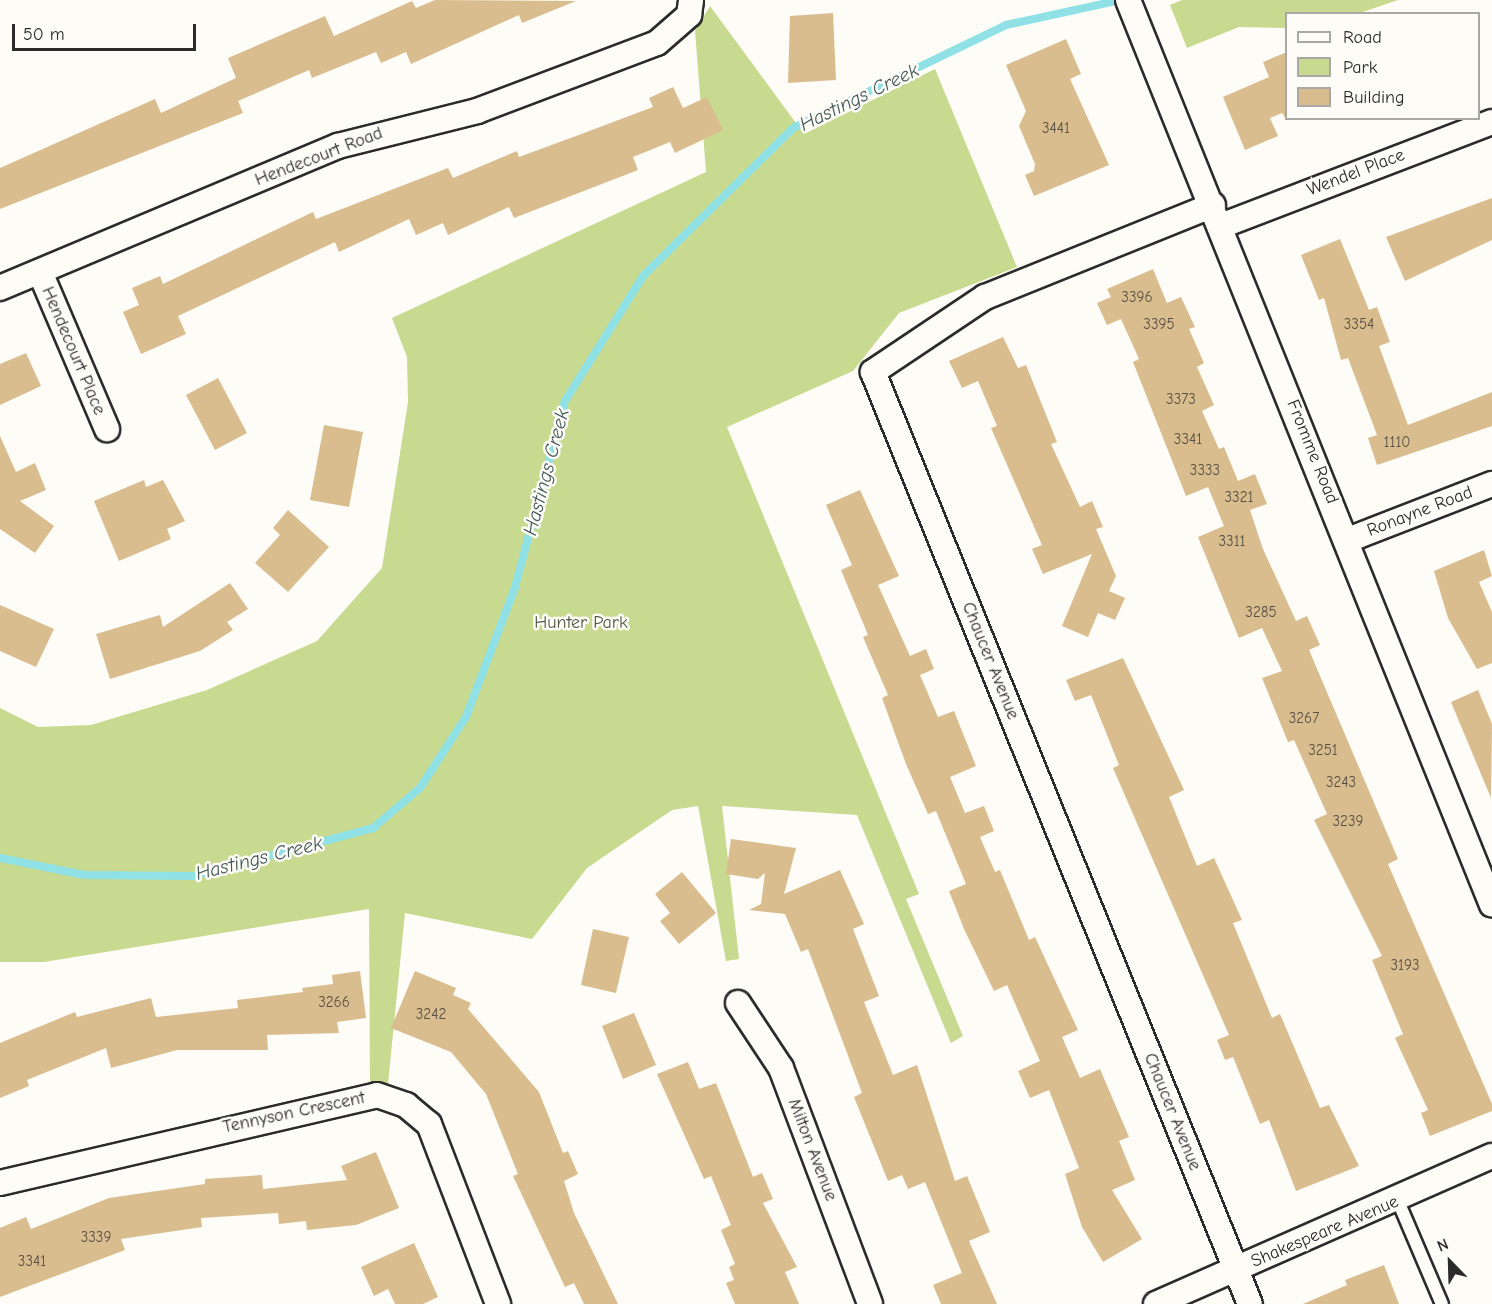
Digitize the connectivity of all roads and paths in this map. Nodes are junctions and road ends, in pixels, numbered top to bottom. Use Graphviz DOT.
graph roads {
  1 [pos="691,0"];
  2 [pos="1131,6"];
  3 [pos="1492,122"];
  4 [pos="1217,215"];
  5 [pos="40,272"];
  6 [pos="0,288"];
  7 [pos="107,429"];
  8 [pos="1492,484"];
  9 [pos="1348,540"];
  10 [pos="1487,880"];
  11 [pos="1492,905"];
  12 [pos="738,1003"];
  13 [pos="1492,1156"];
  14 [pos="0,1184"];
  15 [pos="1398,1201"];
  16 [pos="1236,1270"];
  17 [pos="498,1304"];
  18 [pos="870,1304"];
  19 [pos="1156,1304"];
  20 [pos="1250,1304"];
  21 [pos="1442,1304"];
  1 -- 5 [label="street, Hendecourt Road"];
  2 -- 4 [label="street, Fromme Road"];
  3 -- 4 [label="street, Wendel Place"];
  4 -- 9 [label="street, Fromme Road"];
  4 -- 16 [label="street, Chaucer Avenue"];
  5 -- 6 [label="street, Hendecourt Road"];
  5 -- 7 [label="street, Hendecourt Place"];
  8 -- 9 [label="street, Ronayne Road"];
  9 -- 10 [label="street, Fromme Road"];
  10 -- 11 [label="street, Fromme Road"];
  12 -- 18 [label="street, Milton Avenue"];
  13 -- 15 [label="street, Shakespeare Avenue"];
  14 -- 17 [label="street, Tennyson Crescent"];
  15 -- 16 [label="street, Shakespeare Avenue"];
  15 -- 21 [label="lane"];
  16 -- 19 [label="street, Shakespeare Avenue"];
  16 -- 20 [label="street, Chaucer Avenue"];
}
